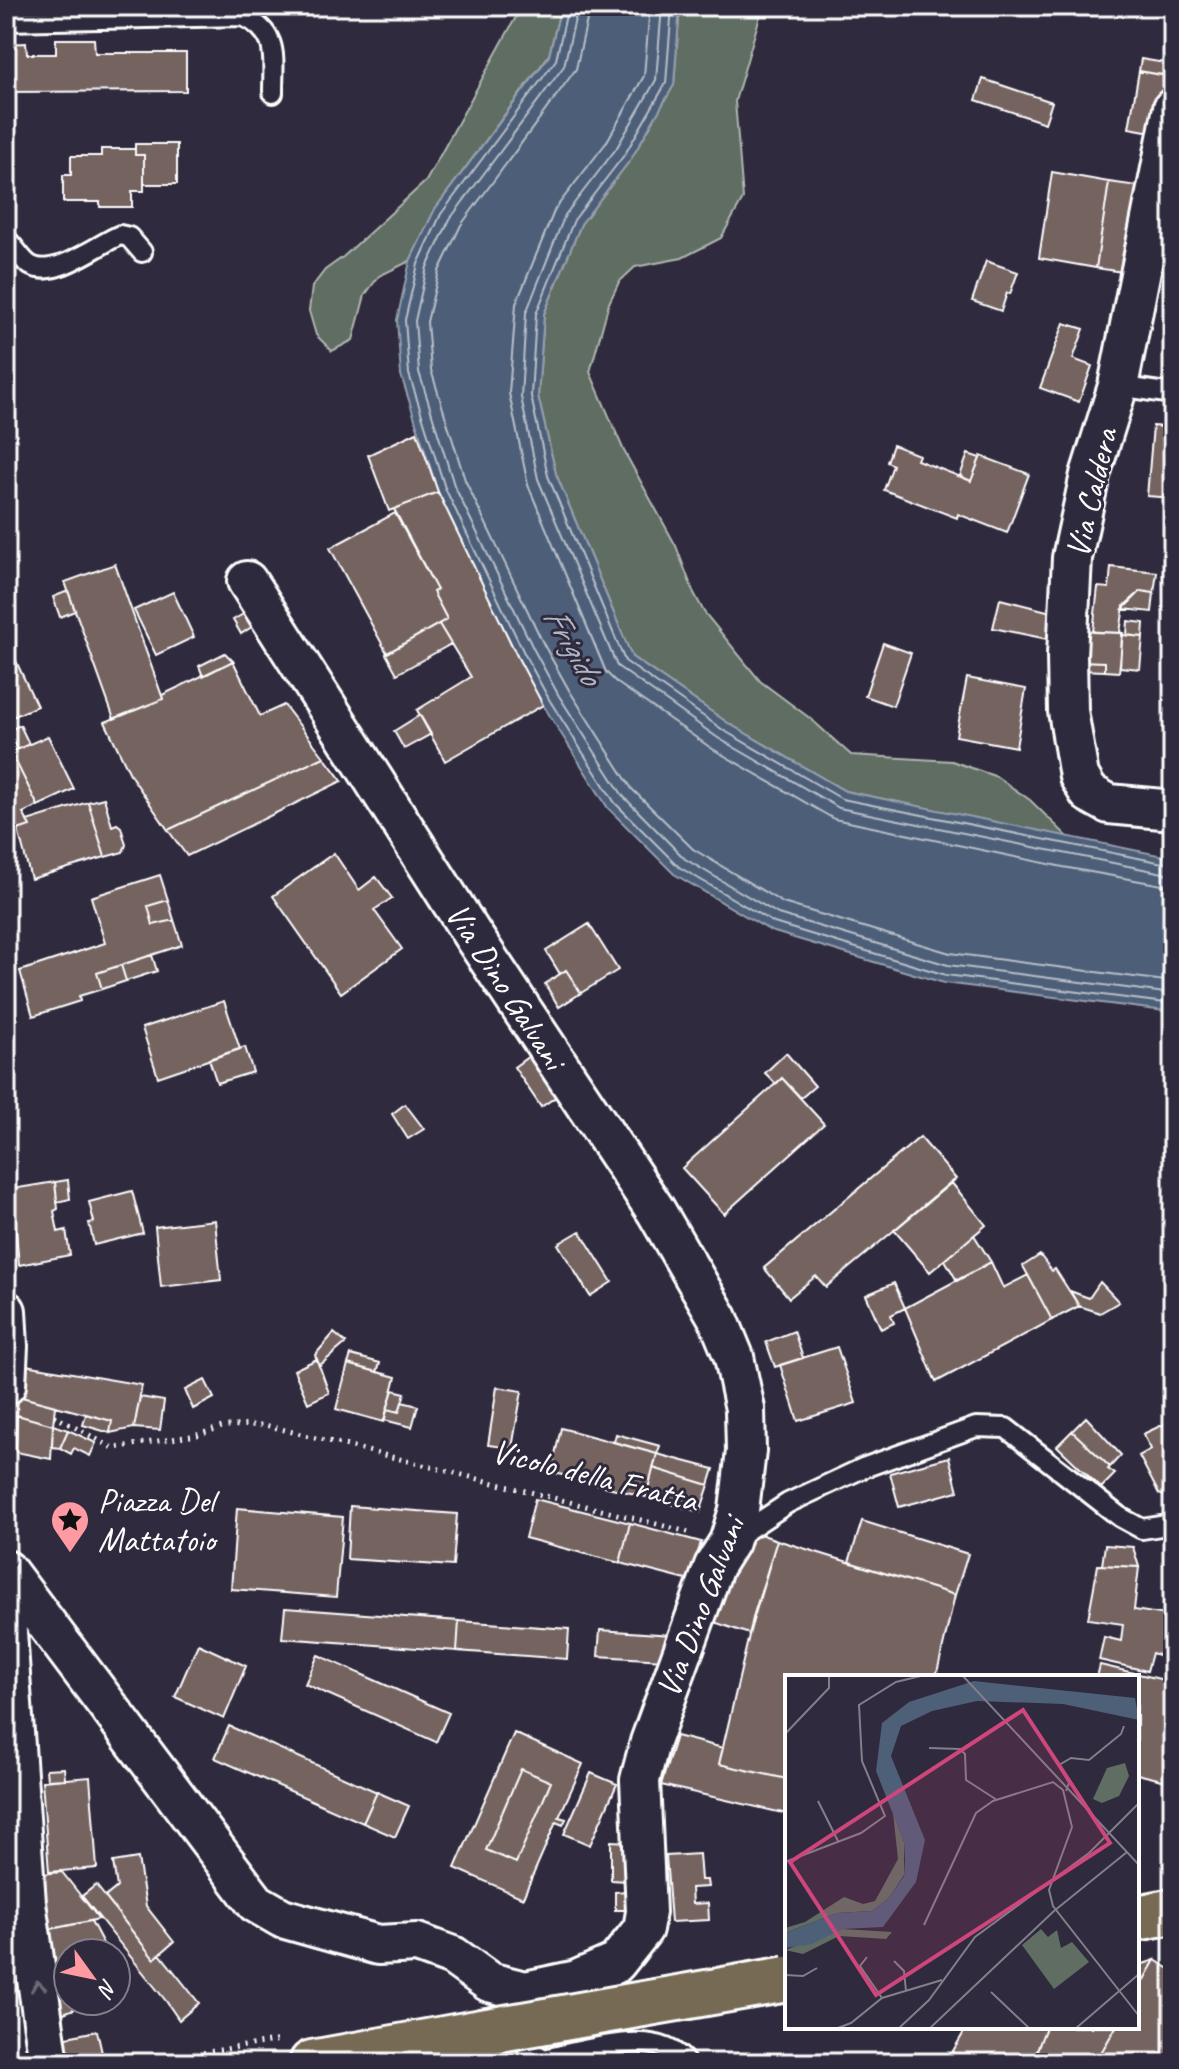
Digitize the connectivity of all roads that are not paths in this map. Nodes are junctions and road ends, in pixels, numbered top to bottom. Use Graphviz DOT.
graph roads {
  1 [pos="6,21"];
  2 [pos="273,93"];
  3 [pos="1173,108"];
  4 [pos="6,239"];
  5 [pos="142,252"];
  6 [pos="1118,386"];
  7 [pos="1173,394"];
  8 [pos="247,581"];
  9 [pos="1173,810"];
  10 [pos="6,1311"];
  11 [pos="6,1385"];
  12 [pos="1173,1524"];
  13 [pos="729,1542"];
  14 [pos="6,1570"];
  15 [pos="6,1618"];
  16 [pos="1173,1911"];
  17 [pos="1139,1918"];
  18 [pos="785,1979"];
  19 [pos="489,1982"];
  20 [pos="49,2063"];
  21 [pos="312,2063"];
  22 [pos="686,2063"];
  1 -- 2 [label="lane"];
  3 -- 6 [label="street, Via Caldera"];
  4 -- 5 [label="lane"];
  6 -- 7 [label="lane"];
  6 -- 9 [label="street, Via Caldera"];
  8 -- 13 [label="street, Via Dino Galvani"];
  10 -- 11 [label="street"];
  12 -- 13 [label="lane, Vicolo della Fratta"];
  13 -- 19 [label="street, Via Dino Galvani"];
  14 -- 19 [label="street, Via Dino Galvani"];
  20 -- 15 [label="street, one-way"];
  16 -- 17 [label="main road"];
  18 -- 21 [label="main road, bridge"];
  19 -- 22 [label="lane"];
}
